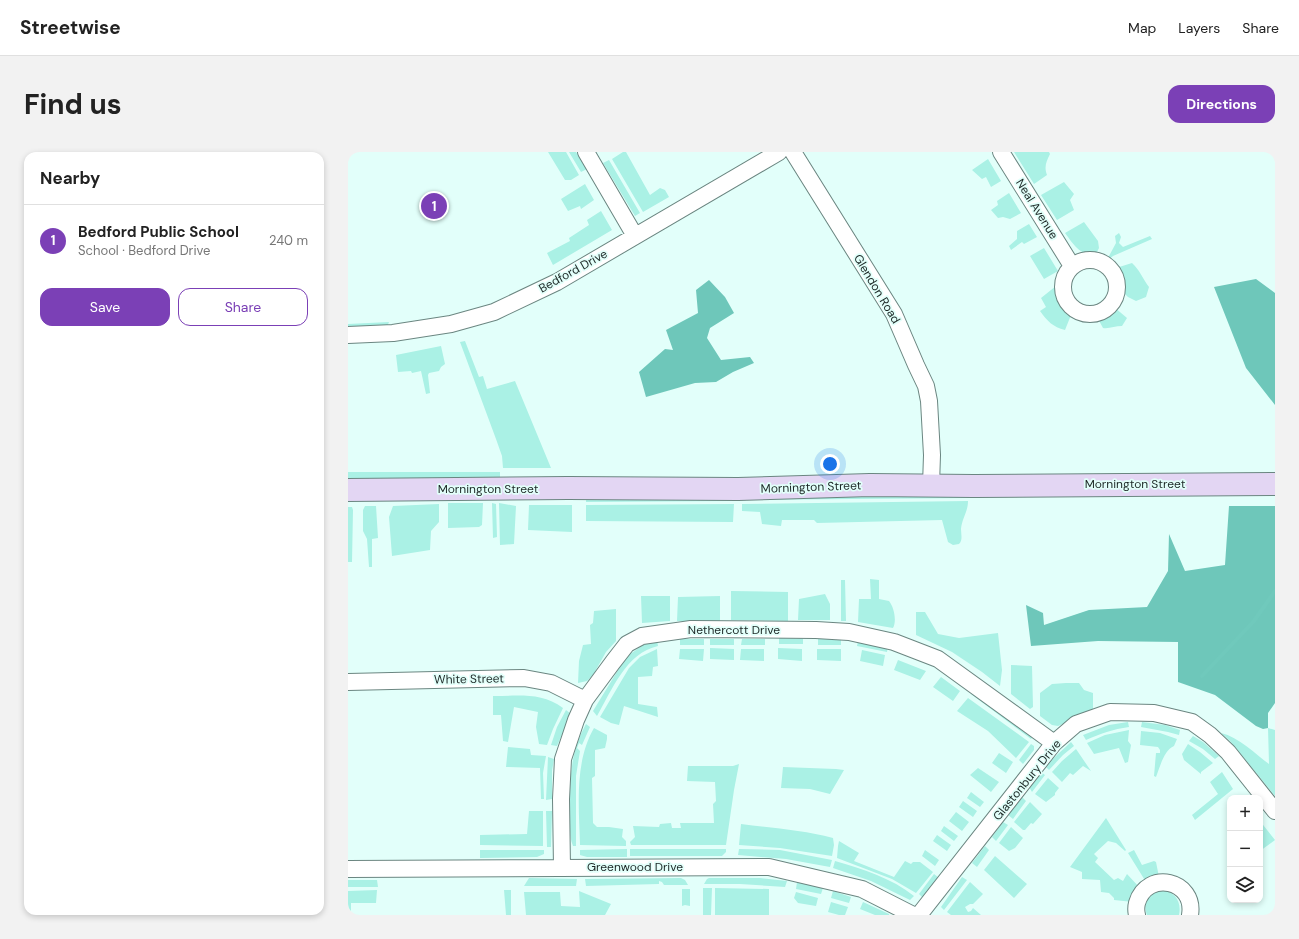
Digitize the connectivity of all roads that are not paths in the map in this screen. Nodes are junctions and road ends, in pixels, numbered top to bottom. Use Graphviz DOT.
graph roads {
  1 [pos="586,152"];
  2 [pos="779,152"];
  3 [pos="793,152"];
  4 [pos="1001,152"];
  5 [pos="635,236"];
  6 [pos="1072,266"];
  7 [pos="348,335"];
  8 [pos="1275,484"];
  9 [pos="931,485"];
  10 [pos="348,490"];
  11 [pos="348,682"];
  12 [pos="585,700"];
  13 [pos="1054,743"];
  14 [pos="1275,811"];
  15 [pos="562,868"];
  16 [pos="348,869"];
  17 [pos="913,915"];
  18 [pos="919,915"];
  19 [pos="1137,915"];
  20 [pos="1190,915"];
  1 -- 5 [label="street"];
  2 -- 5 [label="street, Bedford Drive"];
  3 -- 9 [label="street, Glendon Road"];
  4 -- 6 [label="street, Neal Avenue"];
  5 -- 7 [label="street, Bedford Drive"];
  8 -- 9 [label="main road, Mornington Street"];
  9 -- 10 [label="main road, Mornington Street"];
  11 -- 12 [label="street, White Street"];
  12 -- 13 [label="street, Nethercott Drive"];
  12 -- 15 [label="street, Nethercott Drive"];
  13 -- 14 [label="street, Glastonbury Drive"];
  13 -- 18 [label="street, Glastonbury Drive"];
  15 -- 16 [label="street, Greenwood Drive"];
  15 -- 17 [label="street, Greenwood Drive"];
  19 -- 20 [label="street"];
}
